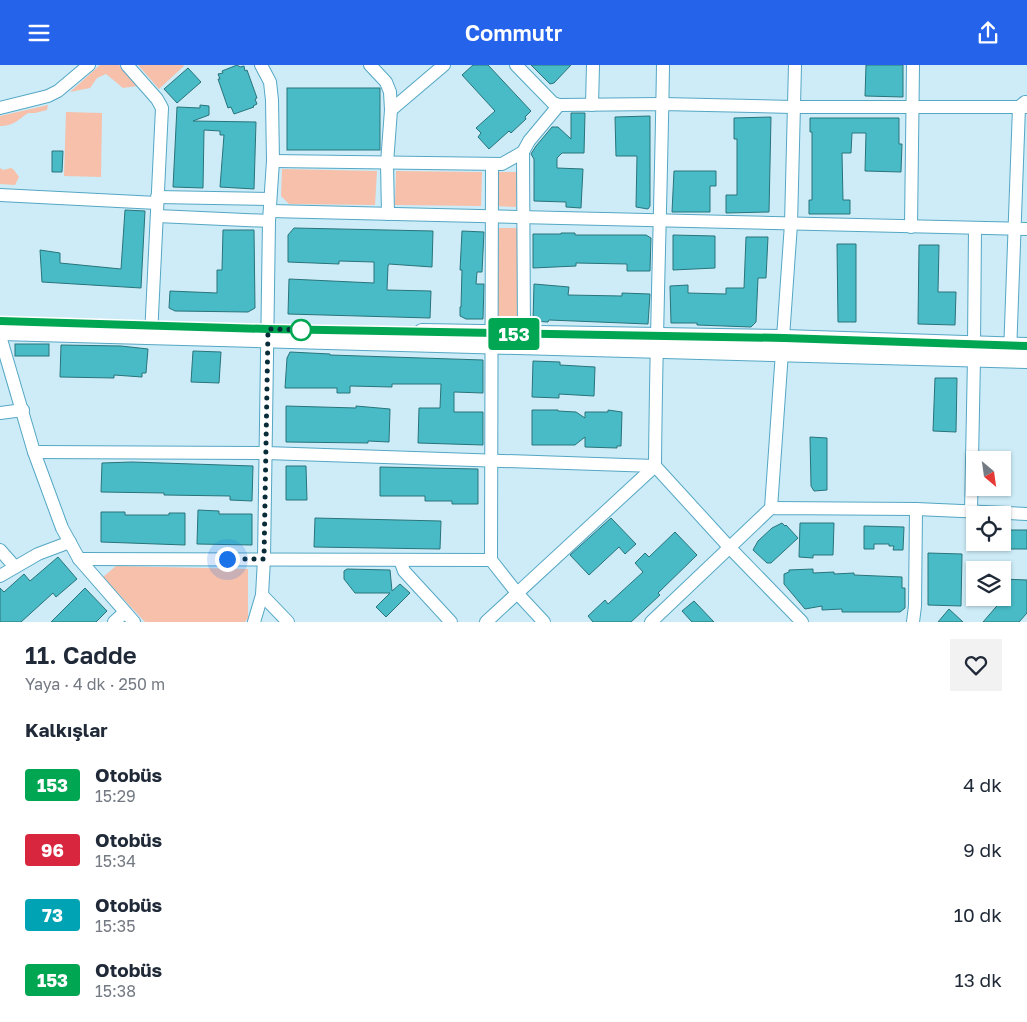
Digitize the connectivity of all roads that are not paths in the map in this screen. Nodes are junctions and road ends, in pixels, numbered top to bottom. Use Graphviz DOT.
graph roads {
  1 [pos="89,65"];
  2 [pos="127,65"];
  3 [pos="370,65"];
  4 [pos="444,65"];
  5 [pos="516,65"];
  6 [pos="593,65"];
  7 [pos="663,65"];
  8 [pos="795,65"];
  9 [pos="913,65"];
  10 [pos="265,66"];
  11 [pos="662,104"];
  12 [pos="559,105"];
  13 [pos="592,105"];
  14 [pos="1024,105"];
  15 [pos="793,107"];
  16 [pos="912,107"];
  17 [pos="0,108"];
  18 [pos="391,111"];
  19 [pos="523,152"];
  20 [pos="272,161"];
  21 [pos="387,163"];
  22 [pos="492,164"];
  23 [pos="0,195"];
  24 [pos="157,200"];
  25 [pos="270,210"];
  26 [pos="388,215"];
  27 [pos="157,216"];
  28 [pos="492,217"];
  29 [pos="523,218"];
  30 [pos="661,220"];
  31 [pos="791,224"];
  32 [pos="911,227"];
  33 [pos="975,228"];
  34 [pos="1021,229"];
  35 [pos="0,321"];
  36 [pos="151,331"];
  37 [pos="0,332"];
  38 [pos="268,334"];
  39 [pos="524,334"];
  40 [pos="0,337"];
  41 [pos="492,339"];
  42 [pos="656,343"];
  43 [pos="784,346"];
  44 [pos="1027,346"];
  45 [pos="974,351"];
  46 [pos="1010,352"];
  47 [pos="1027,360"];
  48 [pos="23,411"];
  49 [pos="0,413"];
  50 [pos="34,452"];
  51 [pos="266,453"];
  52 [pos="492,460"];
  53 [pos="656,466"];
  54 [pos="971,506"];
  55 [pos="771,508"];
  56 [pos="916,509"];
  57 [pos="966,512"];
  58 [pos="1011,513"];
  59 [pos="1027,514"];
  60 [pos="70,542"];
  61 [pos="730,549"];
  62 [pos="0,550"];
  63 [pos="79,559"];
  64 [pos="264,559"];
  65 [pos="400,560"];
  66 [pos="491,560"];
  67 [pos="15,567"];
  68 [pos="0,576"];
  69 [pos="517,593"];
  70 [pos="262,595"];
  71 [pos="125,612"];
  72 [pos="114,622"];
  73 [pos="134,622"];
  74 [pos="254,622"];
  75 [pos="288,622"];
  76 [pos="452,622"];
  77 [pos="486,622"];
  78 [pos="544,622"];
  79 [pos="651,622"];
  80 [pos="802,622"];
  81 [pos="913,622"];
  1 -- 17 [label="street"];
  2 -- 24 [label="street"];
  3 -- 18 [label="street"];
  4 -- 18 [label="street"];
  5 -- 12 [label="street"];
  6 -- 13 [label="street"];
  7 -- 11 [label="street"];
  8 -- 15 [label="street"];
  9 -- 16 [label="street"];
  10 -- 20 [label="street"];
  11 -- 13 [label="street"];
  11 -- 15 [label="street"];
  11 -- 30 [label="street"];
  12 -- 13 [label="street"];
  12 -- 19 [label="street"];
  14 -- 16 [label="street"];
  14 -- 34 [label="street"];
  15 -- 16 [label="street"];
  15 -- 31 [label="street"];
  16 -- 32 [label="street"];
  18 -- 21 [label="street"];
  19 -- 22 [label="street"];
  19 -- 29 [label="street"];
  20 -- 21 [label="street"];
  20 -- 25 [label="street"];
  21 -- 22 [label="street"];
  21 -- 26 [label="street"];
  22 -- 28 [label="street"];
  23 -- 24 [label="street"];
  24 -- 25 [label="street"];
  24 -- 27 [label="street"];
  25 -- 26 [label="street"];
  25 -- 27 [label="street"];
  25 -- 38 [label="street"];
  26 -- 28 [label="street"];
  27 -- 36 [label="street"];
  28 -- 29 [label="street"];
  28 -- 41 [label="street"];
  29 -- 30 [label="street"];
  29 -- 39 [label="street"];
  30 -- 31 [label="street"];
  30 -- 42 [label="street"];
  31 -- 32 [label="street"];
  31 -- 43 [label="street"];
  32 -- 33 [label="street"];
  33 -- 34 [label="street"];
  33 -- 45 [label="street"];
  34 -- 46 [label="street"];
  35 -- 36 [label="main road"];
  36 -- 37 [label="main road"];
  36 -- 38 [label="main road"];
  38 -- 41 [label="main road"];
  38 -- 51 [label="street"];
  39 -- 41 [label="main road"];
  39 -- 42 [label="main road"];
  40 -- 48 [label="street"];
  41 -- 42 [label="main road"];
  41 -- 52 [label="street"];
  42 -- 43 [label="main road"];
  42 -- 53 [label="street"];
  43 -- 45 [label="main road"];
  43 -- 55 [label="street"];
  44 -- 46 [label="main road"];
  45 -- 46 [label="main road"];
  45 -- 54 [label="street"];
  46 -- 47 [label="main road"];
  48 -- 49 [label="street"];
  48 -- 50 [label="street"];
  50 -- 51 [label="street"];
  50 -- 60 [label="street"];
  51 -- 52 [label="street"];
  51 -- 64 [label="street"];
  52 -- 53 [label="street"];
  52 -- 66 [label="street"];
  53 -- 61 [label="street"];
  53 -- 69 [label="street"];
  55 -- 56 [label="street"];
  55 -- 61 [label="street"];
  56 -- 57 [label="street"];
  56 -- 81 [label="street"];
  58 -- 59 [label="street"];
  60 -- 63 [label="street"];
  60 -- 67 [label="street"];
  61 -- 79 [label="street"];
  61 -- 80 [label="street"];
  62 -- 67 [label="street"];
  63 -- 64 [label="street"];
  63 -- 71 [label="street"];
  64 -- 65 [label="street"];
  64 -- 70 [label="street"];
  65 -- 66 [label="street"];
  65 -- 76 [label="street"];
  66 -- 69 [label="street"];
  67 -- 68 [label="street"];
  69 -- 77 [label="street"];
  69 -- 78 [label="street"];
  70 -- 74 [label="street"];
  70 -- 75 [label="street"];
  71 -- 72 [label="street"];
  71 -- 73 [label="street"];
}
